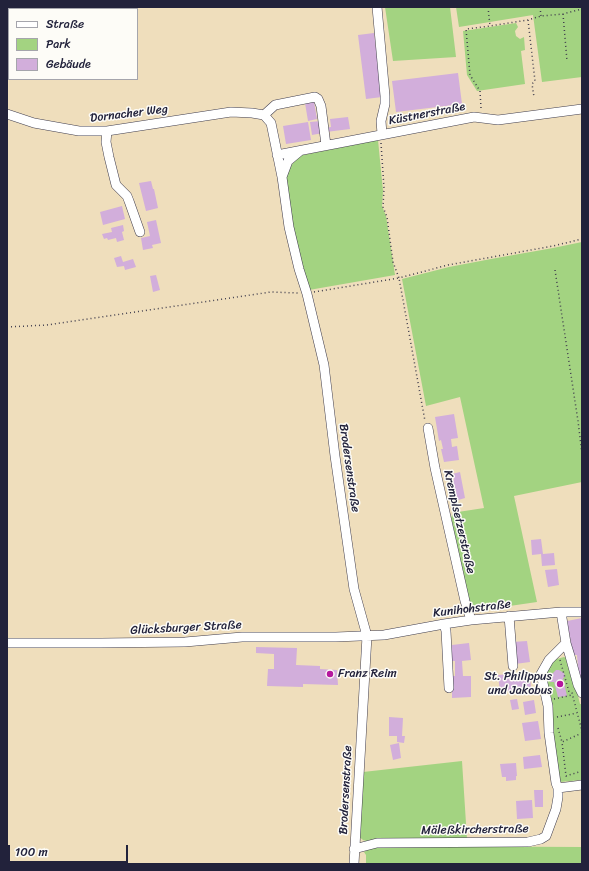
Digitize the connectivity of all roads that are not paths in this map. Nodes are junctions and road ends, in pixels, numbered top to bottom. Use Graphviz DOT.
graph roads {
  1 [pos="377,7"];
  2 [pos="582,109"];
  3 [pos="7,114"];
  4 [pos="264,115"];
  5 [pos="107,131"];
  6 [pos="382,134"];
  7 [pos="326,146"];
  8 [pos="300,151"];
  9 [pos="277,155"];
  10 [pos="282,177"];
  11 [pos="140,232"];
  12 [pos="428,428"];
  13 [pos="561,612"];
  14 [pos="582,612"];
  15 [pos="509,616"];
  16 [pos="471,620"];
  17 [pos="444,624"];
  18 [pos="367,636"];
  19 [pos="7,643"];
  20 [pos="566,643"];
  21 [pos="513,666"];
  22 [pos="449,688"];
  23 [pos="580,694"];
  24 [pos="582,785"];
  25 [pos="558,788"];
  26 [pos="354,849"];
  27 [pos="354,864"];
  1 -- 6 [label="street"];
  2 -- 6 [label="street, Küstnerstraße"];
  3 -- 5 [label="street, Dornacher Weg"];
  4 -- 5 [label="street, Dornacher Weg"];
  4 -- 7 [label="street"];
  4 -- 9 [label="street, Brodersenstraße"];
  5 -- 11 [label="street"];
  6 -- 7 [label="street, Küstnerstraße"];
  7 -- 8 [label="street, Küstnerstraße"];
  8 -- 9 [label="street, Küstnerstraße"];
  8 -- 10 [label="street"];
  9 -- 10 [label="street, Brodersenstraße"];
  10 -- 18 [label="street, Brodersenstraße"];
  12 -- 16 [label="street, Kremplsetzerstraße"];
  13 -- 14 [label="street, Kunihohstraße"];
  13 -- 15 [label="street, Kunihohstraße"];
  13 -- 20 [label="street"];
  15 -- 16 [label="street, Kunihohstraße"];
  15 -- 21 [label="street"];
  16 -- 17 [label="street, Kunihohstraße"];
  17 -- 18 [label="street, Kunihohstraße"];
  17 -- 22 [label="street"];
  18 -- 19 [label="street, Glücksburger Straße"];
  18 -- 26 [label="street, Brodersenstraße"];
  20 -- 23 [label="street"];
  20 -- 25 [label="street, Mäleßkircherstraße"];
  24 -- 25 [label="street"];
  25 -- 26 [label="street, Mäleßkircherstraße"];
  26 -- 27 [label="street, Brodersenstraße"];
}
